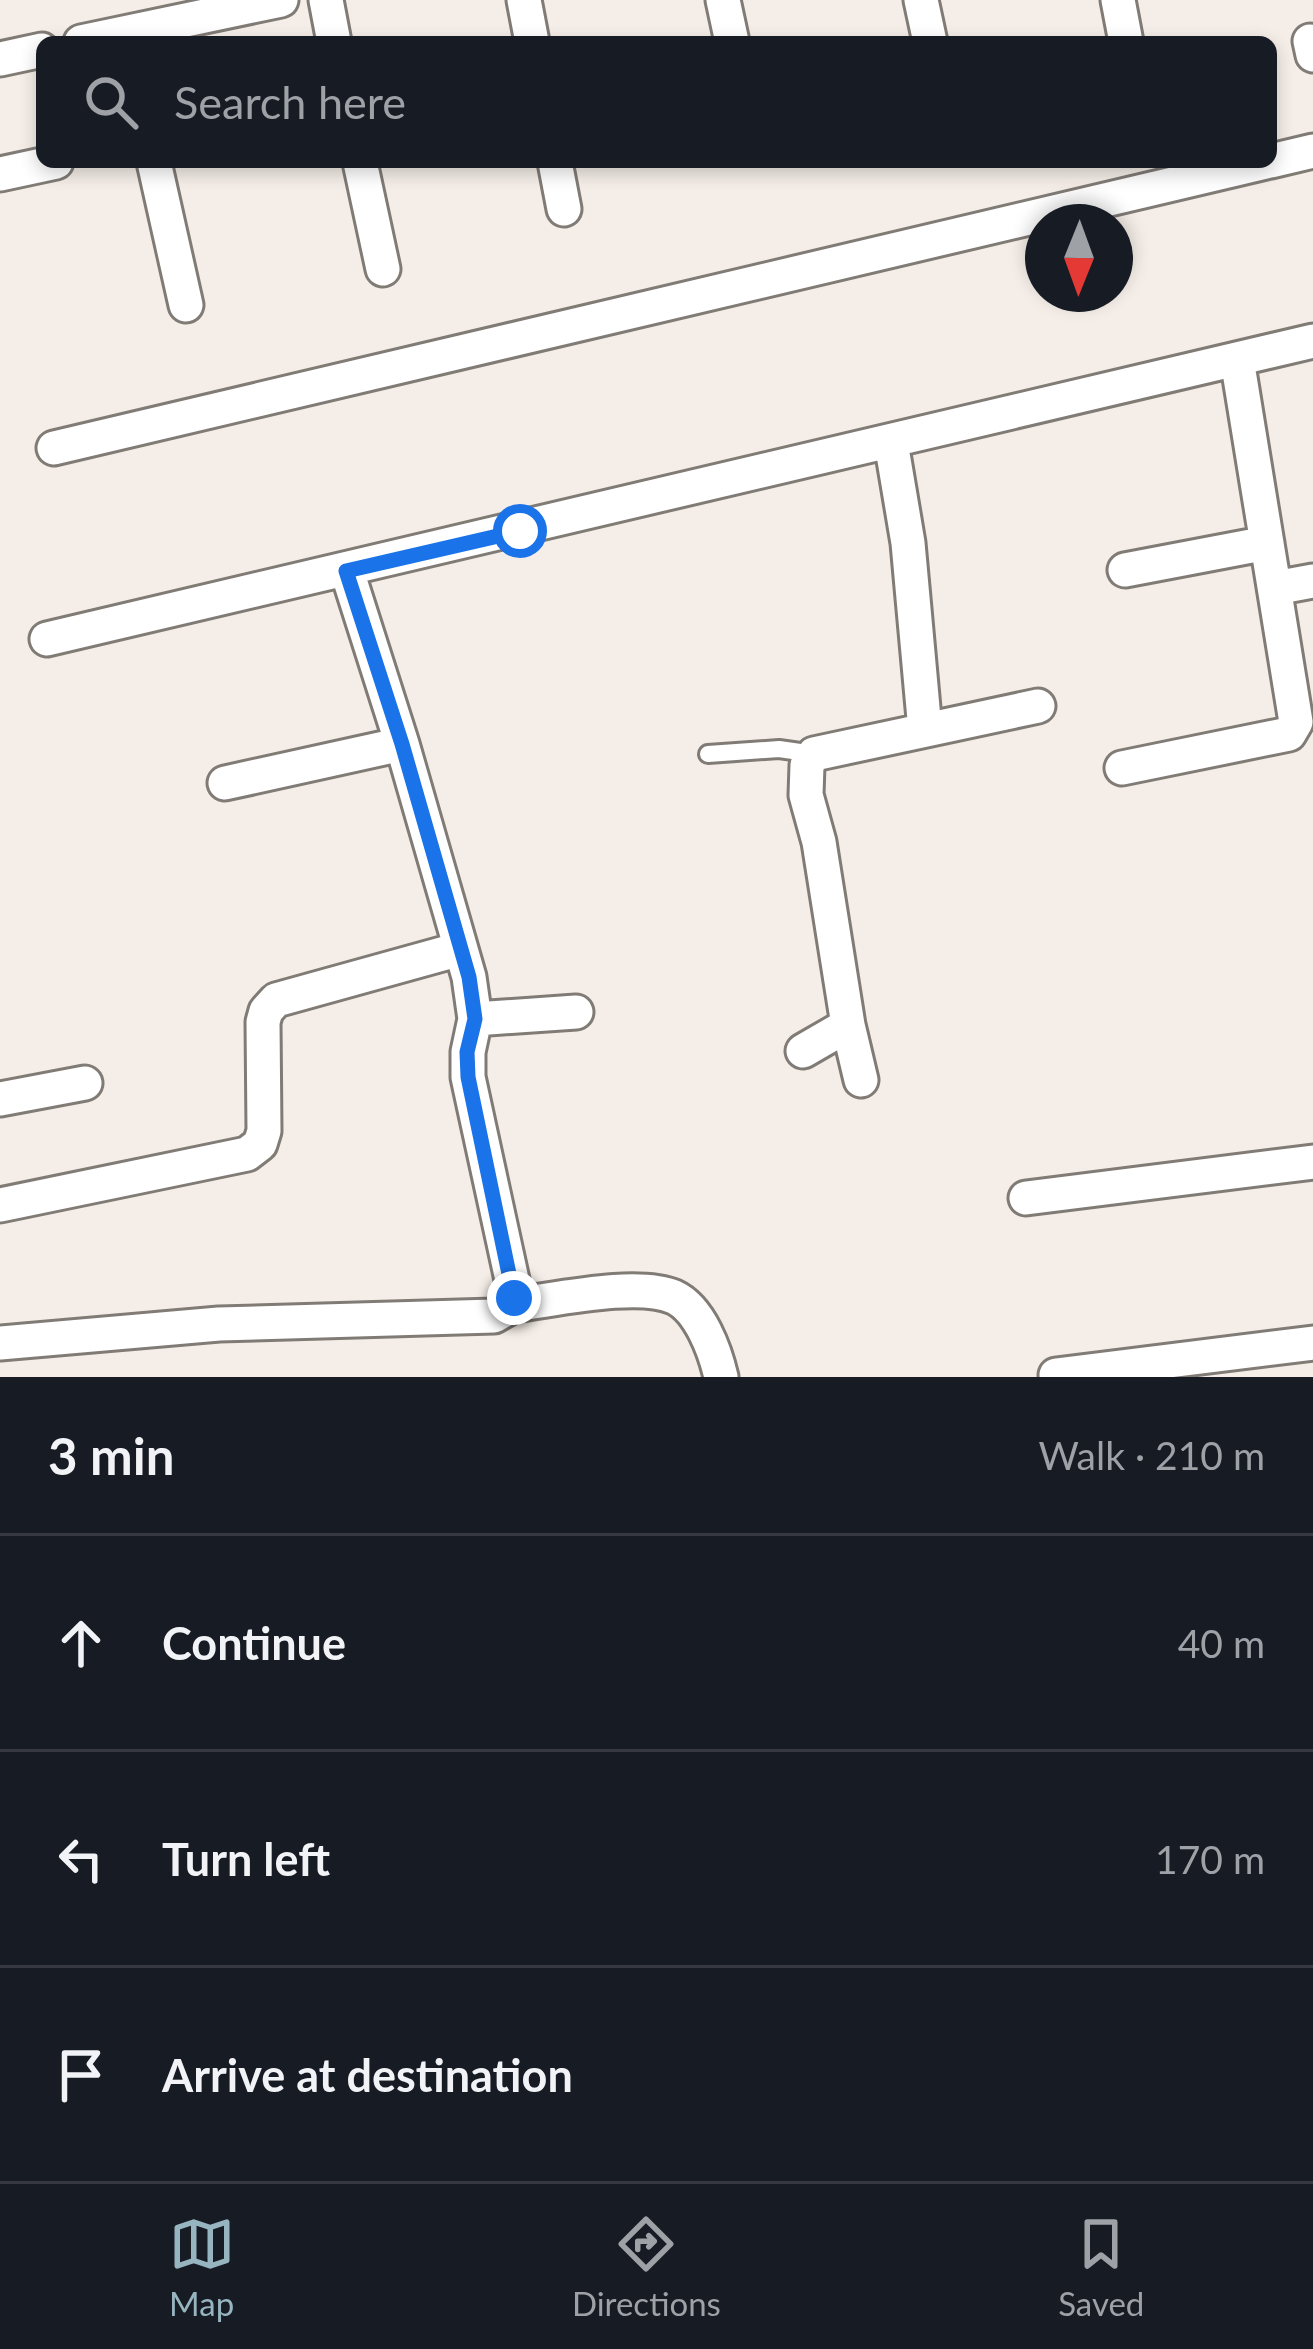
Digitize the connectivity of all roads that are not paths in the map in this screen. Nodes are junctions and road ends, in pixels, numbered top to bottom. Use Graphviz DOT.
graph roads {
  1 [pos="281,0"];
  2 [pos="326,0"];
  3 [pos="524,0"];
  4 [pos="723,0"];
  5 [pos="921,0"];
  6 [pos="1118,0"];
  7 [pos="132,36"];
  8 [pos="333,36"];
  9 [pos="531,36"];
  10 [pos="731,36"];
  11 [pos="930,36"];
  12 [pos="1125,36"];
  13 [pos="36,51"];
  14 [pos="0,59"];
  15 [pos="1313,151"];
  16 [pos="1277,159"];
  17 [pos="36,166"];
  18 [pos="155,168"];
  19 [pos="361,168"];
  20 [pos="556,168"];
  21 [pos="1239,168"];
  22 [pos="0,174"];
  23 [pos="564,209"];
  24 [pos="383,269"];
  25 [pos="186,304"];
  26 [pos="1313,341"];
  27 [pos="1238,359"];
  28 [pos="891,442"];
  29 [pos="54,448"];
  30 [pos="1267,543"];
  31 [pos="1125,570"];
  32 [pos="346,571"];
  33 [pos="1313,581"];
  34 [pos="1275,588"];
  35 [pos="47,639"];
  36 [pos="1038,706"];
  37 [pos="926,730"];
  38 [pos="402,744"];
  39 [pos="708,754"];
  40 [pos="814,754"];
  41 [pos="1122,768"];
  42 [pos="226,783"];
  43 [pos="460,950"];
  44 [pos="576,1012"];
  45 [pos="475,1019"];
  46 [pos="848,1025"];
  47 [pos="803,1051"];
  48 [pos="861,1081"];
  49 [pos="85,1083"];
  50 [pos="0,1099"];
  51 [pos="1313,1162"];
  52 [pos="1026,1198"];
  53 [pos="0,1205"];
  54 [pos="513,1305"];
  55 [pos="8,1343"];
  56 [pos="1313,1343"];
  57 [pos="1056,1375"];
  58 [pos="721,1377"];
  1 -- 7 [label="street"];
  2 -- 8 [label="street"];
  3 -- 9 [label="street"];
  4 -- 10 [label="street"];
  5 -- 11 [label="street"];
  6 -- 12 [label="street"];
  13 -- 14 [label="street"];
  15 -- 16 [label="street"];
  17 -- 22 [label="street"];
  18 -- 25 [label="street"];
  19 -- 24 [label="street"];
  20 -- 23 [label="street"];
  21 -- 29 [label="street"];
  26 -- 27 [label="street"];
  27 -- 28 [label="street"];
  27 -- 30 [label="street"];
  28 -- 32 [label="street"];
  28 -- 37 [label="street"];
  30 -- 31 [label="street"];
  30 -- 34 [label="street"];
  32 -- 35 [label="street"];
  32 -- 38 [label="street"];
  33 -- 34 [label="street"];
  34 -- 41 [label="street"];
  36 -- 37 [label="street"];
  37 -- 40 [label="street"];
  38 -- 42 [label="street"];
  38 -- 43 [label="street"];
  39 -- 40 [label="lane"];
  40 -- 46 [label="street"];
  43 -- 45 [label="street"];
  43 -- 53 [label="street"];
  44 -- 45 [label="street"];
  45 -- 54 [label="street"];
  46 -- 47 [label="street"];
  46 -- 48 [label="street"];
  49 -- 50 [label="street"];
  51 -- 52 [label="street"];
  54 -- 55 [label="street"];
  54 -- 58 [label="street"];
  56 -- 57 [label="street"];
}
